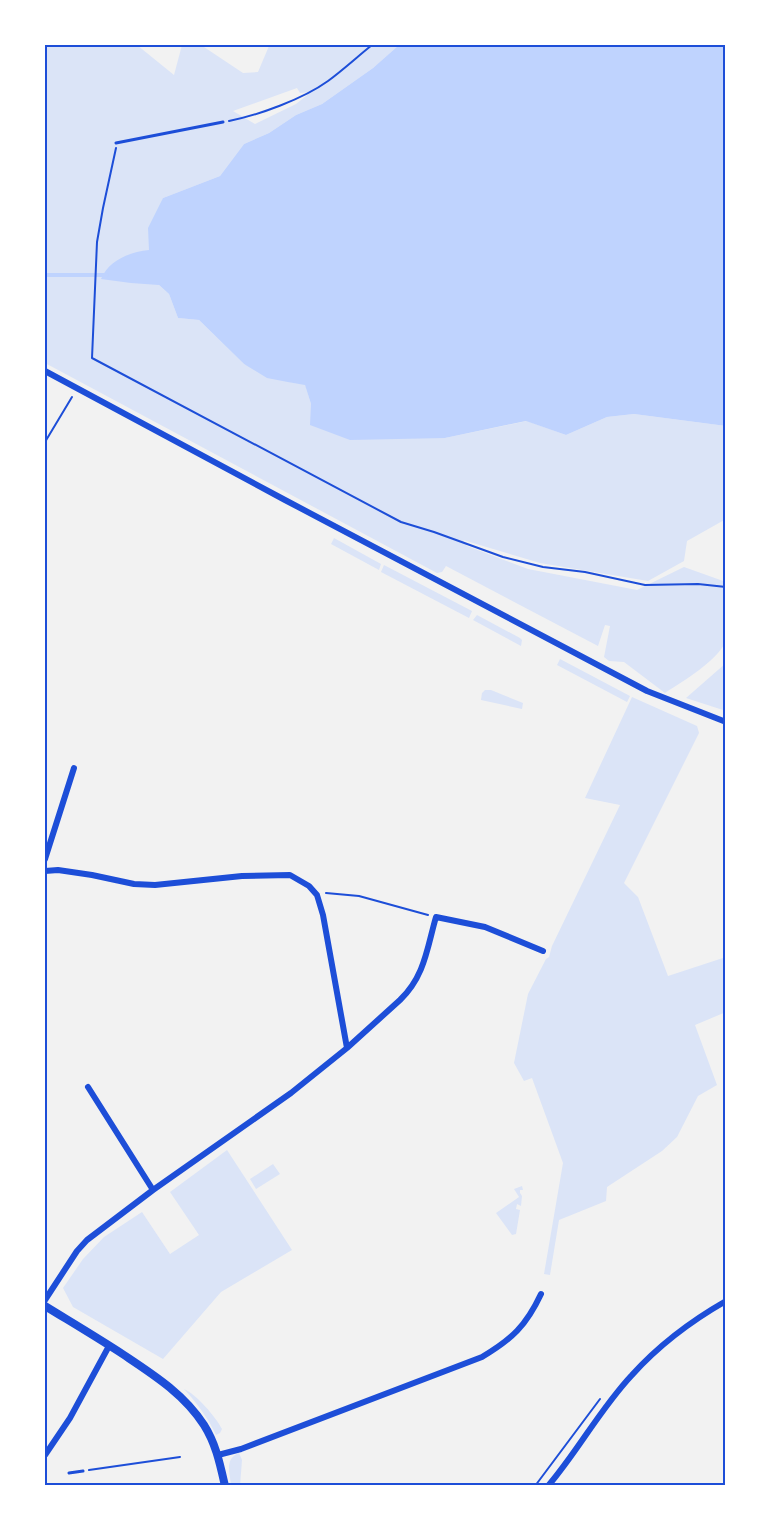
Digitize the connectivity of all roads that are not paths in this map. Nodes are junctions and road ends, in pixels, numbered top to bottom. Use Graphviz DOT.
graph roads {
  1 [pos="223,123"];
  2 [pos="117,143"];
  3 [pos="45,371"];
  4 [pos="726,722"];
  5 [pos="74,768"];
  6 [pos="45,859"];
  7 [pos="45,871"];
  8 [pos="543,951"];
  9 [pos="347,1048"];
  10 [pos="87,1088"];
  11 [pos="153,1190"];
  12 [pos="541,1294"];
  13 [pos="45,1300"];
  14 [pos="726,1301"];
  15 [pos="45,1306"];
  16 [pos="109,1346"];
  17 [pos="45,1455"];
  18 [pos="218,1455"];
  19 [pos="83,1471"];
  20 [pos="69,1473"];
  21 [pos="225,1486"];
  22 [pos="548,1486"];
  1 -- 2 [label="lane"];
  3 -- 4 [label="street"];
  5 -- 6 [label="street"];
  7 -- 9 [label="street"];
  8 -- 9 [label="street"];
  9 -- 11 [label="street"];
  10 -- 11 [label="street"];
  11 -- 13 [label="street"];
  12 -- 18 [label="street"];
  14 -- 22 [label="street"];
  15 -- 16 [label="street"];
  16 -- 17 [label="street"];
  16 -- 18 [label="street"];
  18 -- 21 [label="street"];
  19 -- 20 [label="lane"];
}
